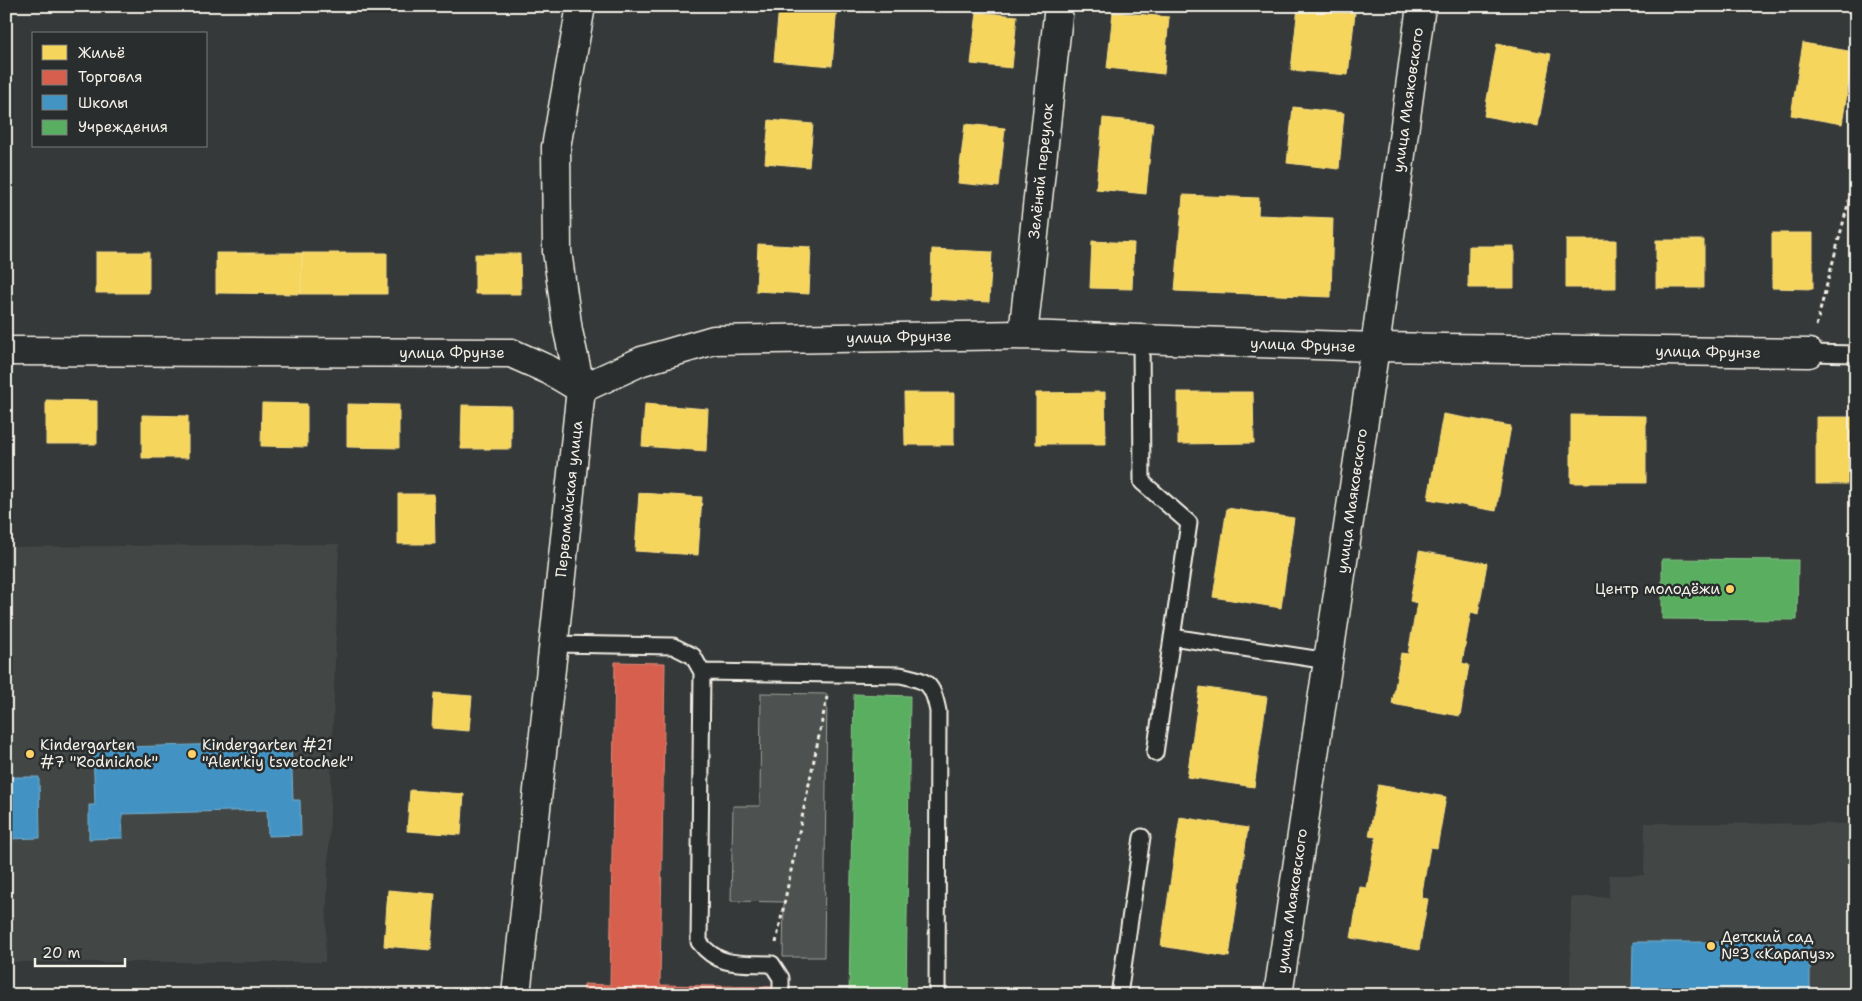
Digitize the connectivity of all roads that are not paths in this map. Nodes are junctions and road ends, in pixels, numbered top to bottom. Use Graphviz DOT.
graph roads {
  1 [pos="581,6"];
  2 [pos="1059,6"];
  3 [pos="1420,6"];
  4 [pos="1023,335"];
  5 [pos="1141,339"];
  6 [pos="1375,347"];
  7 [pos="6,351"];
  8 [pos="1809,353"];
  9 [pos="1856,354"];
  10 [pos="581,389"];
  11 [pos="1172,637"];
  12 [pos="553,644"];
  13 [pos="1328,660"];
  14 [pos="702,672"];
  15 [pos="1155,754"];
  16 [pos="1142,837"];
  17 [pos="516,992"];
  18 [pos="781,995"];
  19 [pos="937,995"];
  20 [pos="1119,995"];
  21 [pos="1278,995"];
  1 -- 10 [label="street, Первомайская улица"];
  2 -- 4 [label="street, Зелёный переулок"];
  3 -- 6 [label="street, улица Маяковского"];
  4 -- 5 [label="street, улица Фрунзе"];
  4 -- 10 [label="street, улица Фрунзе"];
  5 -- 6 [label="street, улица Фрунзе"];
  5 -- 11 [label="lane"];
  6 -- 8 [label="street, улица Фрунзе"];
  6 -- 13 [label="street, улица Маяковского"];
  7 -- 10 [label="street, улица Фрунзе"];
  8 -- 9 [label="lane"];
  10 -- 12 [label="street, Первомайская улица"];
  11 -- 13 [label="lane"];
  11 -- 15 [label="lane"];
  12 -- 14 [label="lane"];
  12 -- 17 [label="street, Первомайская улица"];
  13 -- 21 [label="street, улица Маяковского"];
  14 -- 18 [label="lane"];
  14 -- 19 [label="lane"];
  16 -- 20 [label="lane"];
}
